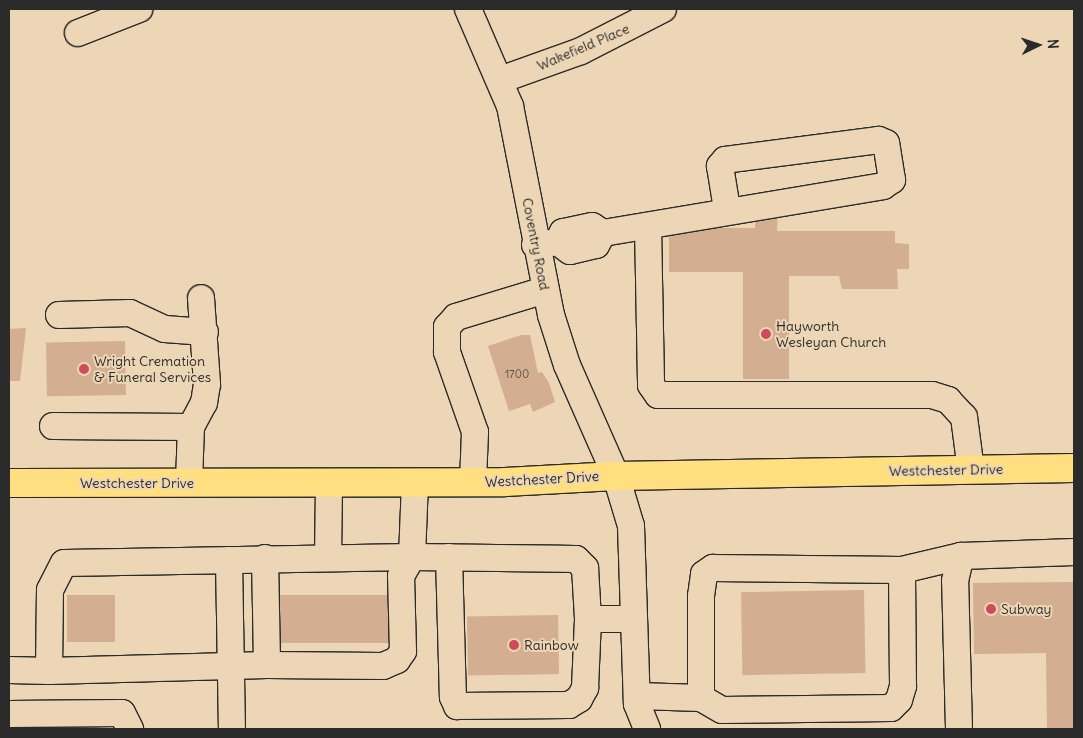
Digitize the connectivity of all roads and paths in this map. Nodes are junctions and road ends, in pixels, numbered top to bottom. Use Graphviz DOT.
graph roads {
  1 [pos="139,9"];
  2 [pos="468,9"];
  3 [pos="663,9"];
  4 [pos="78,33"];
  5 [pos="500,80"];
  6 [pos="727,209"];
  7 [pos="648,226"];
  8 [pos="546,243"];
  9 [pos="544,290"];
  10 [pos="201,298"];
  11 [pos="59,315"];
  12 [pos="205,332"];
  13 [pos="53,426"];
  14 [pos="191,427"];
  15 [pos="1074,468"];
  16 [pos="972,470"];
  17 [pos="616,476"];
  18 [pos="189,482"];
  19 [pos="329,482"];
  20 [pos="415,482"];
  21 [pos="473,482"];
  22 [pos="9,483"];
  23 [pos="1074,552"];
  24 [pos="961,556"];
  25 [pos="412,557"];
  26 [pos="449,557"];
  27 [pos="265,558"];
  28 [pos="328,558"];
  29 [pos="229,560"];
  30 [pos="902,570"];
  31 [pos="588,619"];
  32 [pos="634,619"];
  33 [pos="267,665"];
  34 [pos="232,666"];
  35 [pos="9,670"];
  36 [pos="49,671"];
  37 [pos="637,696"];
  38 [pos="701,698"];
  39 [pos="9,714"];
  40 [pos="507,719"];
  41 [pos="130,729"];
  42 [pos="232,729"];
  43 [pos="647,729"];
  44 [pos="959,729"];
  1 -- 4 [label="street"];
  2 -- 5 [label="street, Coventry Road"];
  3 -- 5 [label="street, Wakefield Place"];
  5 -- 8 [label="street, Coventry Road"];
  6 -- 6 [label="street"];
  6 -- 7 [label="street"];
  7 -- 8 [label="street"];
  7 -- 16 [label="street"];
  8 -- 9 [label="street, Coventry Road"];
  9 -- 17 [label="street, Coventry Road"];
  9 -- 21 [label="street"];
  10 -- 12 [label="street"];
  11 -- 12 [label="street"];
  12 -- 14 [label="street"];
  13 -- 14 [label="street"];
  14 -- 18 [label="street"];
  15 -- 16 [label="main road, Westchester Drive"];
  16 -- 17 [label="main road, Westchester Drive"];
  17 -- 21 [label="main road, Westchester Drive"];
  17 -- 32 [label="street, Coventry Road"];
  18 -- 19 [label="main road, Westchester Drive"];
  18 -- 22 [label="main road, Westchester Drive"];
  19 -- 20 [label="main road, Westchester Drive"];
  19 -- 28 [label="street"];
  20 -- 21 [label="main road, Westchester Drive"];
  20 -- 25 [label="street"];
  23 -- 24 [label="street"];
  24 -- 30 [label="street"];
  24 -- 44 [label="street"];
  25 -- 26 [label="street"];
  25 -- 28 [label="street"];
  25 -- 33 [label="street"];
  26 -- 31 [label="street"];
  26 -- 40 [label="street"];
  27 -- 28 [label="street"];
  27 -- 29 [label="street"];
  27 -- 33 [label="street"];
  29 -- 34 [label="street"];
  29 -- 36 [label="street"];
  30 -- 38 [label="street"];
  30 -- 38 [label="street"];
  31 -- 32 [label="street"];
  31 -- 40 [label="street"];
  32 -- 37 [label="street, Coventry Road"];
  33 -- 34 [label="street"];
  34 -- 36 [label="street"];
  34 -- 42 [label="street"];
  35 -- 36 [label="street"];
  37 -- 38 [label="street"];
  37 -- 43 [label="street, Coventry Road"];
  39 -- 41 [label="street"];
}
